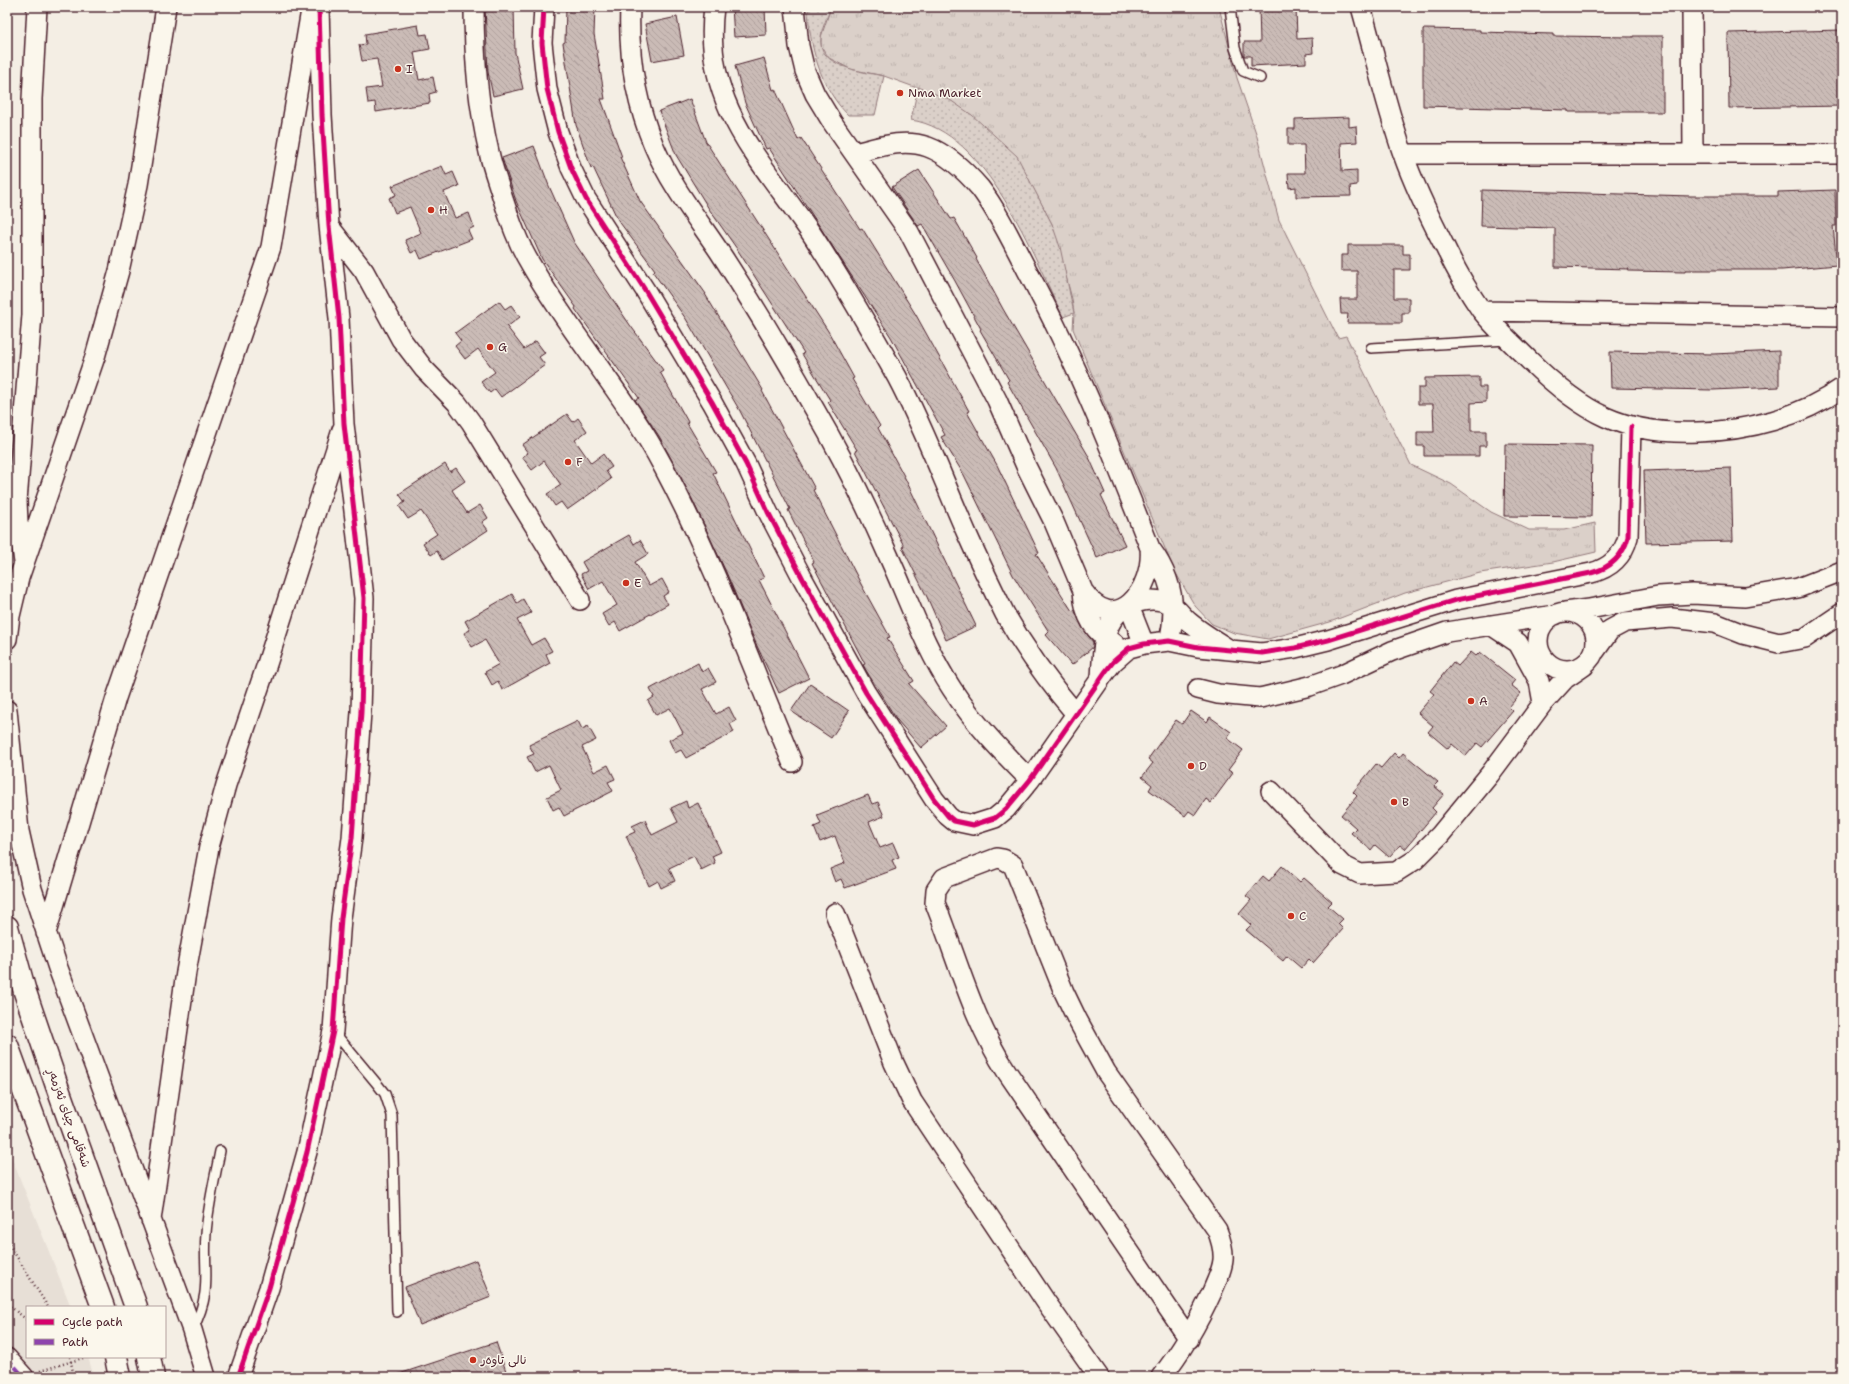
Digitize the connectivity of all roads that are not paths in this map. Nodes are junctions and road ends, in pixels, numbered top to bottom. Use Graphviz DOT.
graph roads {
  1 [pos="37,7"];
  2 [pos="166,7"];
  3 [pos="312,7"];
  4 [pos="319,7"];
  5 [pos="474,7"];
  6 [pos="544,7"];
  7 [pos="630,7"];
  8 [pos="714,7"];
  9 [pos="795,7"];
  10 [pos="1230,7"];
  11 [pos="1361,7"];
  12 [pos="1692,7"];
  13 [pos="1260,78"];
  14 [pos="855,153"];
  15 [pos="1403,154"];
  16 [pos="1693,154"];
  17 [pos="1842,154"];
  18 [pos="329,226"];
  19 [pos="1482,311"];
  20 [pos="1842,317"];
  21 [pos="1508,340"];
  22 [pos="1371,348"];
  23 [pos="1842,388"];
  24 [pos="344,424"];
  25 [pos="1631,427"];
  26 [pos="1150,548"];
  27 [pos="25,563"];
  28 [pos="1842,571"];
  29 [pos="1083,591"];
  30 [pos="580,600"];
  31 [pos="1128,606"];
  32 [pos="1173,606"];
  33 [pos="1560,613"];
  34 [pos="1842,613"];
  35 [pos="9,616"];
  36 [pos="1491,625"];
  37 [pos="1104,638"];
  38 [pos="7,639"];
  39 [pos="1168,641"];
  40 [pos="1137,646"];
  41 [pos="1228,649"];
  42 [pos="1590,658"];
  43 [pos="1101,681"];
  44 [pos="1198,689"];
  45 [pos="1543,703"];
  46 [pos="7,710"];
  47 [pos="1076,714"];
  48 [pos="792,762"];
  49 [pos="1030,780"];
  50 [pos="1271,791"];
  51 [pos="835,913"];
  52 [pos="7,927"];
  53 [pos="46,933"];
  54 [pos="333,1031"];
  55 [pos="7,1045"];
  56 [pos="220,1151"];
  57 [pos="150,1220"];
  58 [pos="103,1306"];
  59 [pos="136,1306"];
  60 [pos="397,1312"];
  61 [pos="192,1330"];
  62 [pos="1188,1339"];
  63 [pos="7,1358"];
  64 [pos="116,1358"];
  65 [pos="149,1358"];
  66 [pos="204,1373"];
  67 [pos="23,1376"];
  68 [pos="120,1377"];
  69 [pos="153,1377"];
  70 [pos="238,1377"];
  71 [pos="1099,1377"];
  72 [pos="1161,1377"];
  1 -- 27 [label="street"];
  2 -- 27 [label="street"];
  3 -- 53 [label="street"];
  4 -- 18 [label="street"];
  5 -- 48 [label="street"];
  6 -- 49 [label="street"];
  7 -- 49 [label="street"];
  8 -- 47 [label="street"];
  9 -- 14 [label="street"];
  10 -- 13 [label="lane"];
  11 -- 15 [label="street"];
  12 -- 16 [label="street"];
  14 -- 26 [label="street"];
  14 -- 29 [label="street"];
  15 -- 16 [label="street"];
  15 -- 19 [label="street"];
  16 -- 17 [label="street"];
  18 -- 24 [label="street"];
  18 -- 30 [label="street"];
  19 -- 20 [label="street"];
  19 -- 21 [label="street"];
  21 -- 22 [label="lane"];
  21 -- 25 [label="street"];
  23 -- 25 [label="street"];
  24 -- 54 [label="street"];
  24 -- 57 [label="street"];
  25 -- 41 [label="street"];
  26 -- 31 [label="street"];
  26 -- 32 [label="street"];
  27 -- 35 [label="street"];
  28 -- 33 [label="street"];
  29 -- 31 [label="street"];
  29 -- 37 [label="street"];
  31 -- 32 [label="street"];
  31 -- 37 [label="street"];
  31 -- 40 [label="street"];
  32 -- 39 [label="street"];
  32 -- 41 [label="street"];
  33 -- 36 [label="street"];
  33 -- 42 [label="street"];
  33 -- 42 [label="street"];
  34 -- 42 [label="street"];
  35 -- 38 [label="street"];
  36 -- 44 [label="street"];
  36 -- 45 [label="street"];
  37 -- 40 [label="street"];
  37 -- 43 [label="street"];
  39 -- 40 [label="street"];
  39 -- 41 [label="street"];
  40 -- 43 [label="street"];
  42 -- 45 [label="street"];
  43 -- 47 [label="street"];
  45 -- 50 [label="street"];
  46 -- 53 [label="street"];
  47 -- 49 [label="street"];
  51 -- 71 [label="street"];
  52 -- 59 [label="main road, شەقامی چیای ئەزمەڕ"];
  53 -- 57 [label="street"];
  54 -- 60 [label="lane"];
  54 -- 70 [label="street"];
  55 -- 58 [label="main road"];
  56 -- 61 [label="lane"];
  57 -- 61 [label="street"];
  61 -- 66 [label="street"];
  62 -- 62 [label="street"];
  62 -- 72 [label="street"];
  63 -- 67 [label="street"];
  64 -- 68 [label="main road"];
  65 -- 69 [label="main road"];
}
